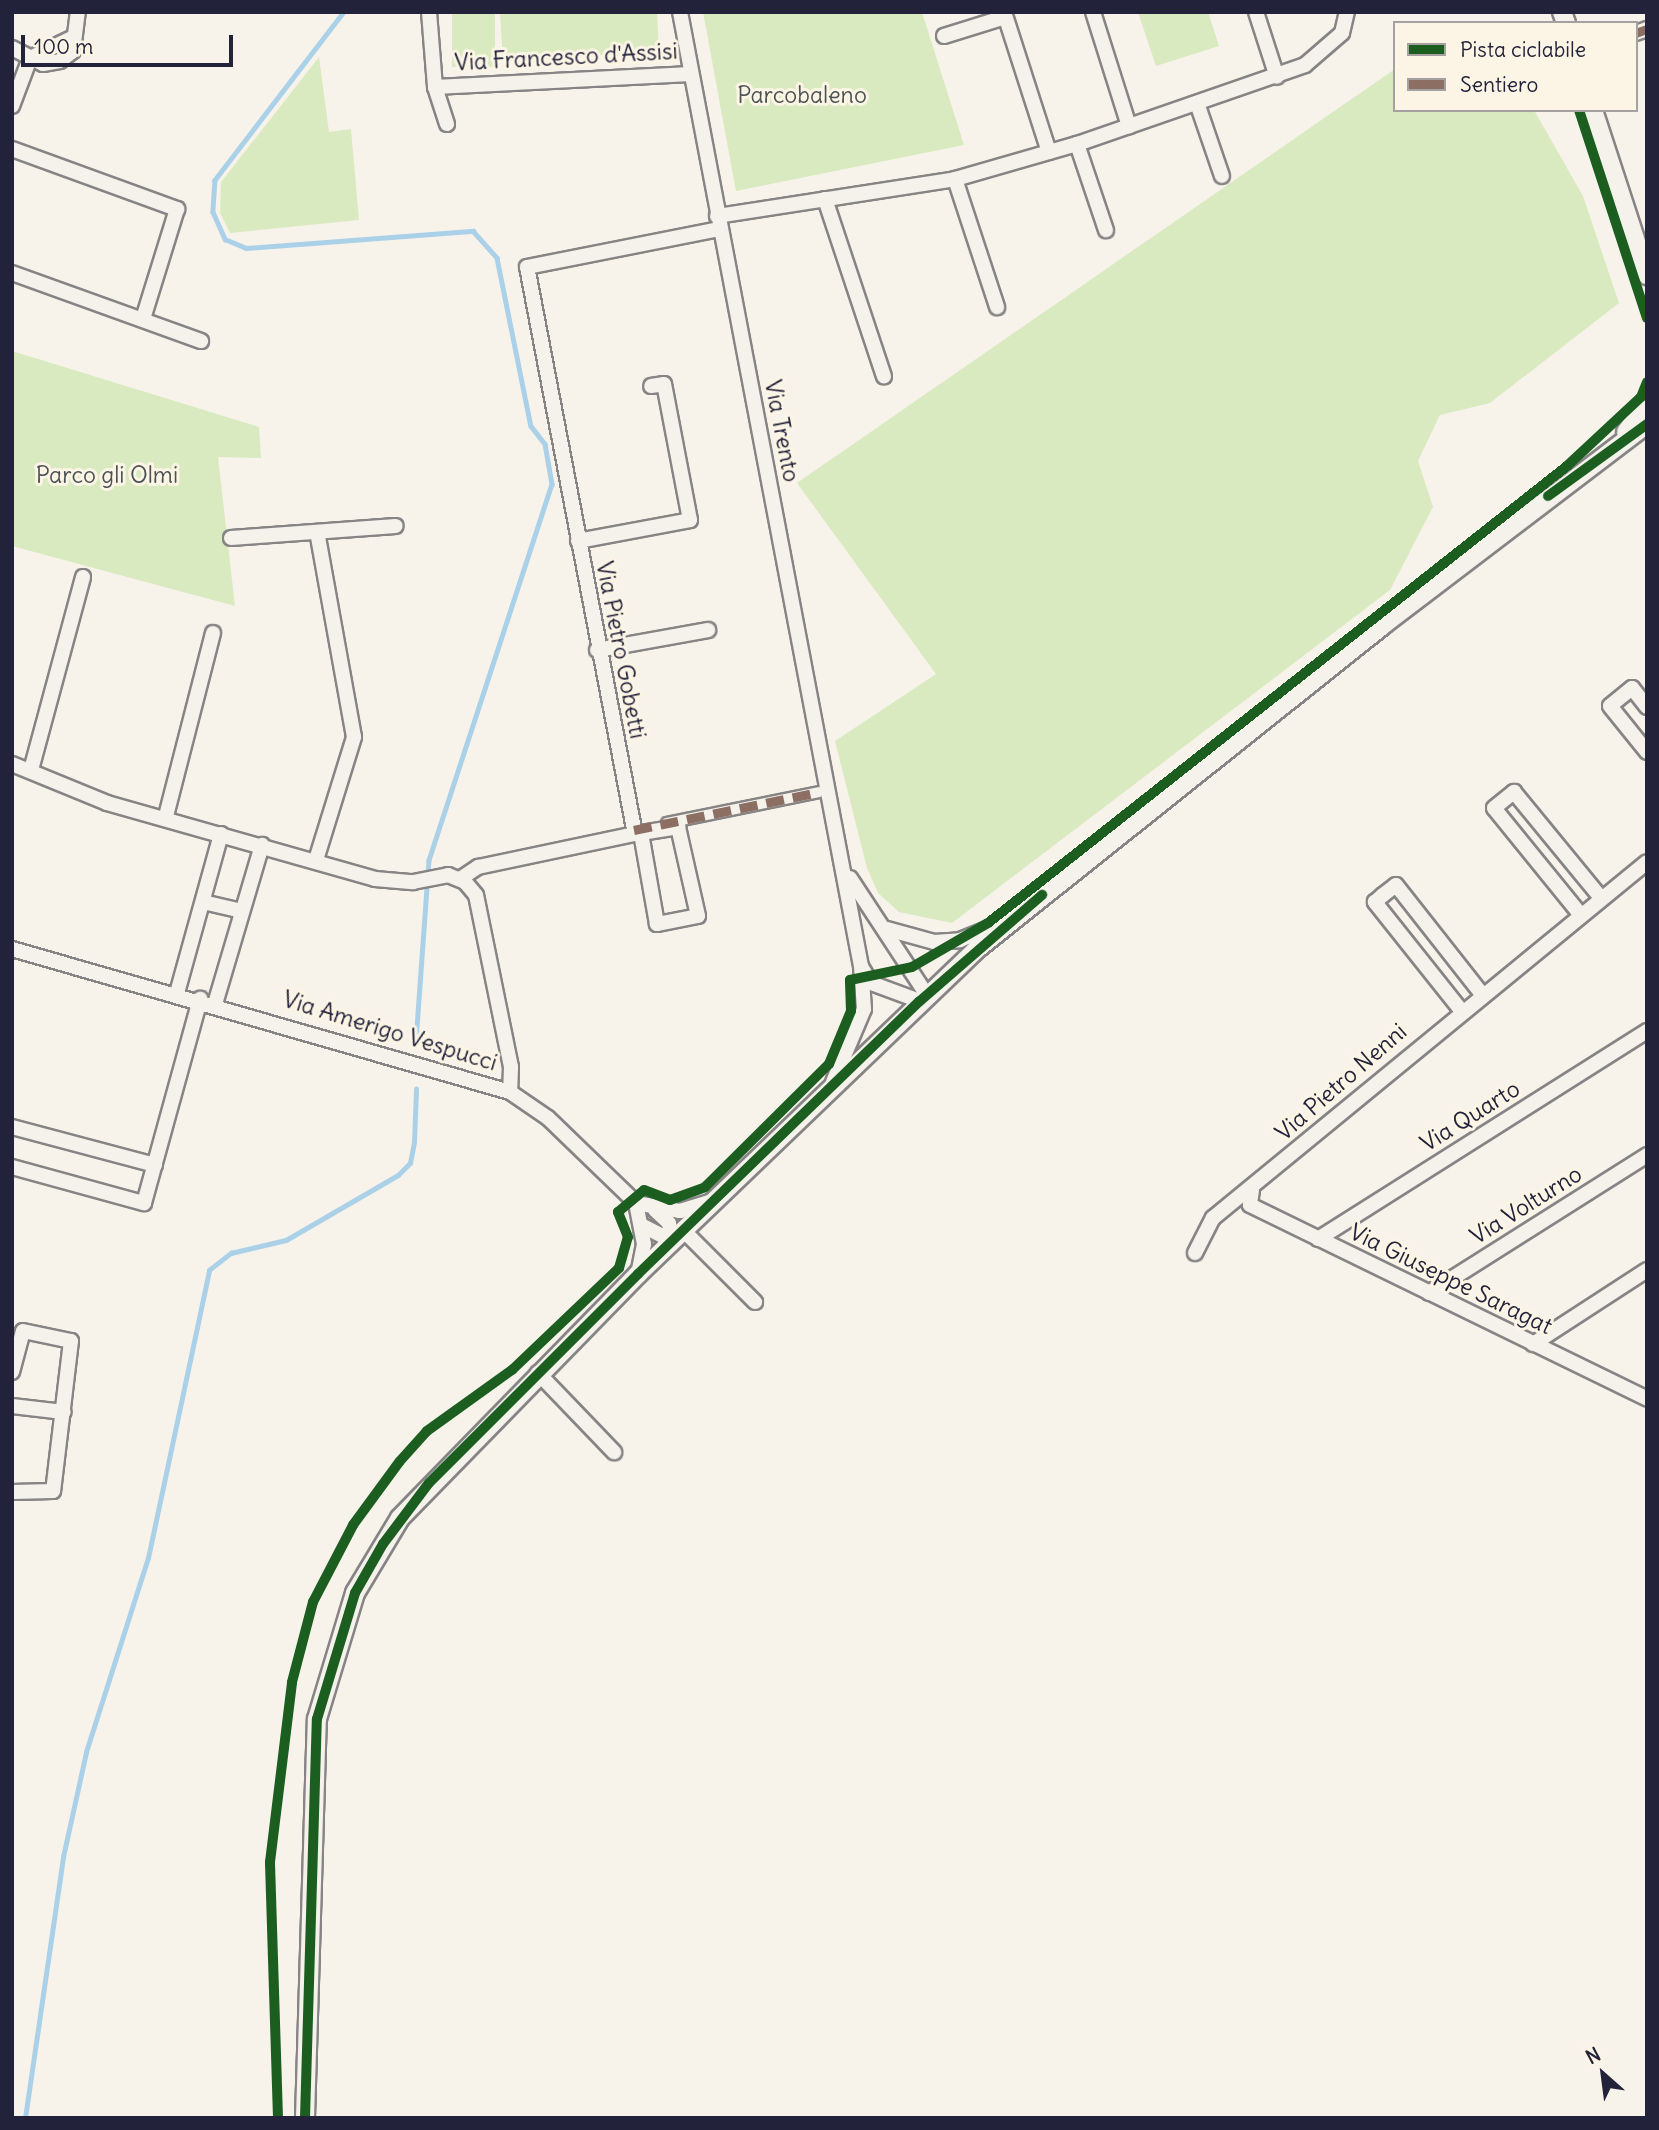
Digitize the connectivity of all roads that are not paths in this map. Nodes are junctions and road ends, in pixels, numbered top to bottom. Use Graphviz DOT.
graph roads {
  1 [pos="78,12"];
  2 [pos="429,12"];
  3 [pos="680,12"];
  4 [pos="1093,12"];
  5 [pos="1256,12"];
  6 [pos="1347,12"];
  7 [pos="1004,15"];
  8 [pos="944,36"];
  9 [pos="12,48"];
  10 [pos="30,58"];
  11 [pos="691,74"];
  12 [pos="1277,77"];
  13 [pos="435,87"];
  14 [pos="1198,103"];
  15 [pos="12,106"];
  16 [pos="1594,112"];
  17 [pos="447,124"];
  18 [pos="1129,126"];
  19 [pos="1077,144"];
  20 [pos="12,149"];
  21 [pos="1049,152"];
  22 [pos="1222,176"];
  23 [pos="955,179"];
  24 [pos="825,199"];
  25 [pos="718,222"];
  26 [pos="1106,230"];
  27 [pos="12,273"];
  28 [pos="1647,275"];
  29 [pos="997,307"];
  30 [pos="142,319"];
  31 [pos="201,341"];
  32 [pos="884,376"];
  33 [pos="651,386"];
  34 [pos="1647,405"];
  35 [pos="1647,424"];
  36 [pos="1617,444"];
  37 [pos="396,526"];
  38 [pos="318,537"];
  39 [pos="231,538"];
  40 [pos="578,541"];
  41 [pos="83,577"];
  42 [pos="708,630"];
  43 [pos="213,633"];
  44 [pos="597,650"];
  45 [pos="1647,707"];
  46 [pos="1647,752"];
  47 [pos="12,764"];
  48 [pos="31,770"];
  49 [pos="819,792"];
  50 [pos="166,816"];
  51 [pos="636,832"];
  52 [pos="221,834"];
  53 [pos="261,845"];
  54 [pos="840,858"];
  55 [pos="316,860"];
  56 [pos="1647,862"];
  57 [pos="460,879"];
  58 [pos="1601,898"];
  59 [pos="203,902"];
  60 [pos="242,911"];
  61 [pos="1021,913"];
  62 [pos="1580,914"];
  63 [pos="881,927"];
  64 [pos="13,952"];
  65 [pos="861,967"];
  66 [pos="177,993"];
  67 [pos="1481,993"];
  68 [pos="924,998"];
  69 [pos="200,999"];
  70 [pos="215,1004"];
  71 [pos="1460,1009"];
  72 [pos="1647,1031"];
  73 [pos="509,1092"];
  74 [pos="823,1098"];
  75 [pos="12,1127"];
  76 [pos="1647,1155"];
  77 [pos="155,1165"];
  78 [pos="12,1167"];
  79 [pos="1252,1190"];
  80 [pos="715,1200"];
  81 [pos="636,1203"];
  82 [pos="654,1209"];
  83 [pos="643,1226"];
  84 [pos="678,1235"];
  85 [pos="1318,1239"];
  86 [pos="1195,1254"];
  87 [pos="1647,1270"];
  88 [pos="638,1273"];
  89 [pos="1429,1293"];
  90 [pos="755,1302"];
  91 [pos="1533,1344"];
  92 [pos="12,1372"];
  93 [pos="538,1373"];
  94 [pos="1647,1399"];
  95 [pos="12,1406"];
  96 [pos="64,1412"];
  97 [pos="614,1452"];
  98 [pos="12,1492"];
  99 [pos="305,2118"];
  1 -- 10 [label="street"];
  2 -- 13 [label="street, Via Francesco d'Assisi"];
  3 -- 11 [label="street, Via Trento"];
  4 -- 18 [label="street"];
  5 -- 12 [label="street"];
  6 -- 12 [label="street, Via Pietro Gobetti"];
  7 -- 8 [label="street"];
  7 -- 21 [label="street"];
  9 -- 10 [label="street"];
  10 -- 15 [label="street"];
  11 -- 13 [label="street, Via Francesco d'Assisi"];
  11 -- 25 [label="street, Via Trento"];
  12 -- 14 [label="street, Via Pietro Gobetti"];
  13 -- 17 [label="street"];
  14 -- 18 [label="street, Via Pietro Gobetti"];
  14 -- 22 [label="street"];
  16 -- 28 [label="street"];
  18 -- 19 [label="street, Via Pietro Gobetti"];
  19 -- 21 [label="street, Via Pietro Gobetti"];
  19 -- 26 [label="street"];
  20 -- 30 [label="street"];
  21 -- 23 [label="street, Via Pietro Gobetti"];
  23 -- 24 [label="street, Via Pietro Gobetti"];
  23 -- 29 [label="street"];
  24 -- 25 [label="street, Via Pietro Gobetti"];
  24 -- 32 [label="street"];
  25 -- 40 [label="street, Via Pietro Gobetti"];
  25 -- 54 [label="street, Via Trento"];
  27 -- 30 [label="street"];
  30 -- 31 [label="street"];
  33 -- 40 [label="street"];
  34 -- 36 [label="street"];
  35 -- 36 [label="street"];
  36 -- 61 [label="street"];
  37 -- 38 [label="street"];
  38 -- 39 [label="street"];
  38 -- 55 [label="street"];
  40 -- 44 [label="street, Via Pietro Gobetti"];
  41 -- 48 [label="street"];
  42 -- 44 [label="street"];
  43 -- 50 [label="street"];
  44 -- 51 [label="street, Via Pietro Gobetti"];
  45 -- 46 [label="street"];
  47 -- 48 [label="street"];
  48 -- 50 [label="street"];
  49 -- 51 [label="street"];
  50 -- 52 [label="street"];
  51 -- 51 [label="street, Via Pietro Gobetti"];
  51 -- 57 [label="street"];
  52 -- 53 [label="street"];
  52 -- 59 [label="street"];
  53 -- 55 [label="street"];
  53 -- 60 [label="street"];
  54 -- 63 [label="street, Via Trento"];
  54 -- 65 [label="street, Via Trento"];
  55 -- 57 [label="street"];
  56 -- 58 [label="street, Via Pietro Nenni"];
  57 -- 73 [label="street"];
  58 -- 62 [label="street, Via Pietro Nenni"];
  58 -- 62 [label="street"];
  59 -- 60 [label="street"];
  59 -- 66 [label="street"];
  60 -- 70 [label="street"];
  61 -- 63 [label="street"];
  61 -- 68 [label="street"];
  62 -- 67 [label="street, Via Pietro Nenni"];
  63 -- 68 [label="street, Via Trento"];
  64 -- 66 [label="street, Via Amerigo Vespucci"];
  65 -- 68 [label="street"];
  65 -- 74 [label="street, Via Trento"];
  66 -- 69 [label="street, Via Amerigo Vespucci"];
  67 -- 71 [label="street, Via Pietro Nenni"];
  67 -- 71 [label="street"];
  68 -- 74 [label="street"];
  69 -- 70 [label="street, Via Amerigo Vespucci"];
  69 -- 77 [label="street"];
  70 -- 73 [label="street, Via Amerigo Vespucci"];
  71 -- 79 [label="street, Via Pietro Nenni"];
  72 -- 85 [label="street, Via Quarto"];
  73 -- 81 [label="street, Via Amerigo Vespucci"];
  74 -- 80 [label="street"];
  75 -- 77 [label="street"];
  76 -- 89 [label="street, Via Volturno"];
  77 -- 78 [label="street"];
  79 -- 85 [label="street, Via Giuseppe Saragat"];
  79 -- 86 [label="street, Via Pietro Nenni"];
  80 -- 82 [label="street, Via Amerigo Vespucci"];
  80 -- 84 [label="street"];
  81 -- 82 [label="street, Via Amerigo Vespucci"];
  81 -- 83 [label="street, Via Amerigo Vespucci"];
  82 -- 84 [label="street"];
  83 -- 84 [label="street"];
  83 -- 88 [label="street, Via Amerigo Vespucci"];
  84 -- 88 [label="street"];
  84 -- 90 [label="street"];
  85 -- 89 [label="street, Via Giuseppe Saragat"];
  87 -- 91 [label="street"];
  88 -- 93 [label="street"];
  89 -- 91 [label="street, Via Giuseppe Saragat"];
  91 -- 94 [label="street, Via Giuseppe Saragat"];
  92 -- 96 [label="street"];
  93 -- 97 [label="street"];
  93 -- 99 [label="street"];
  95 -- 96 [label="street"];
  96 -- 98 [label="street"];
}
